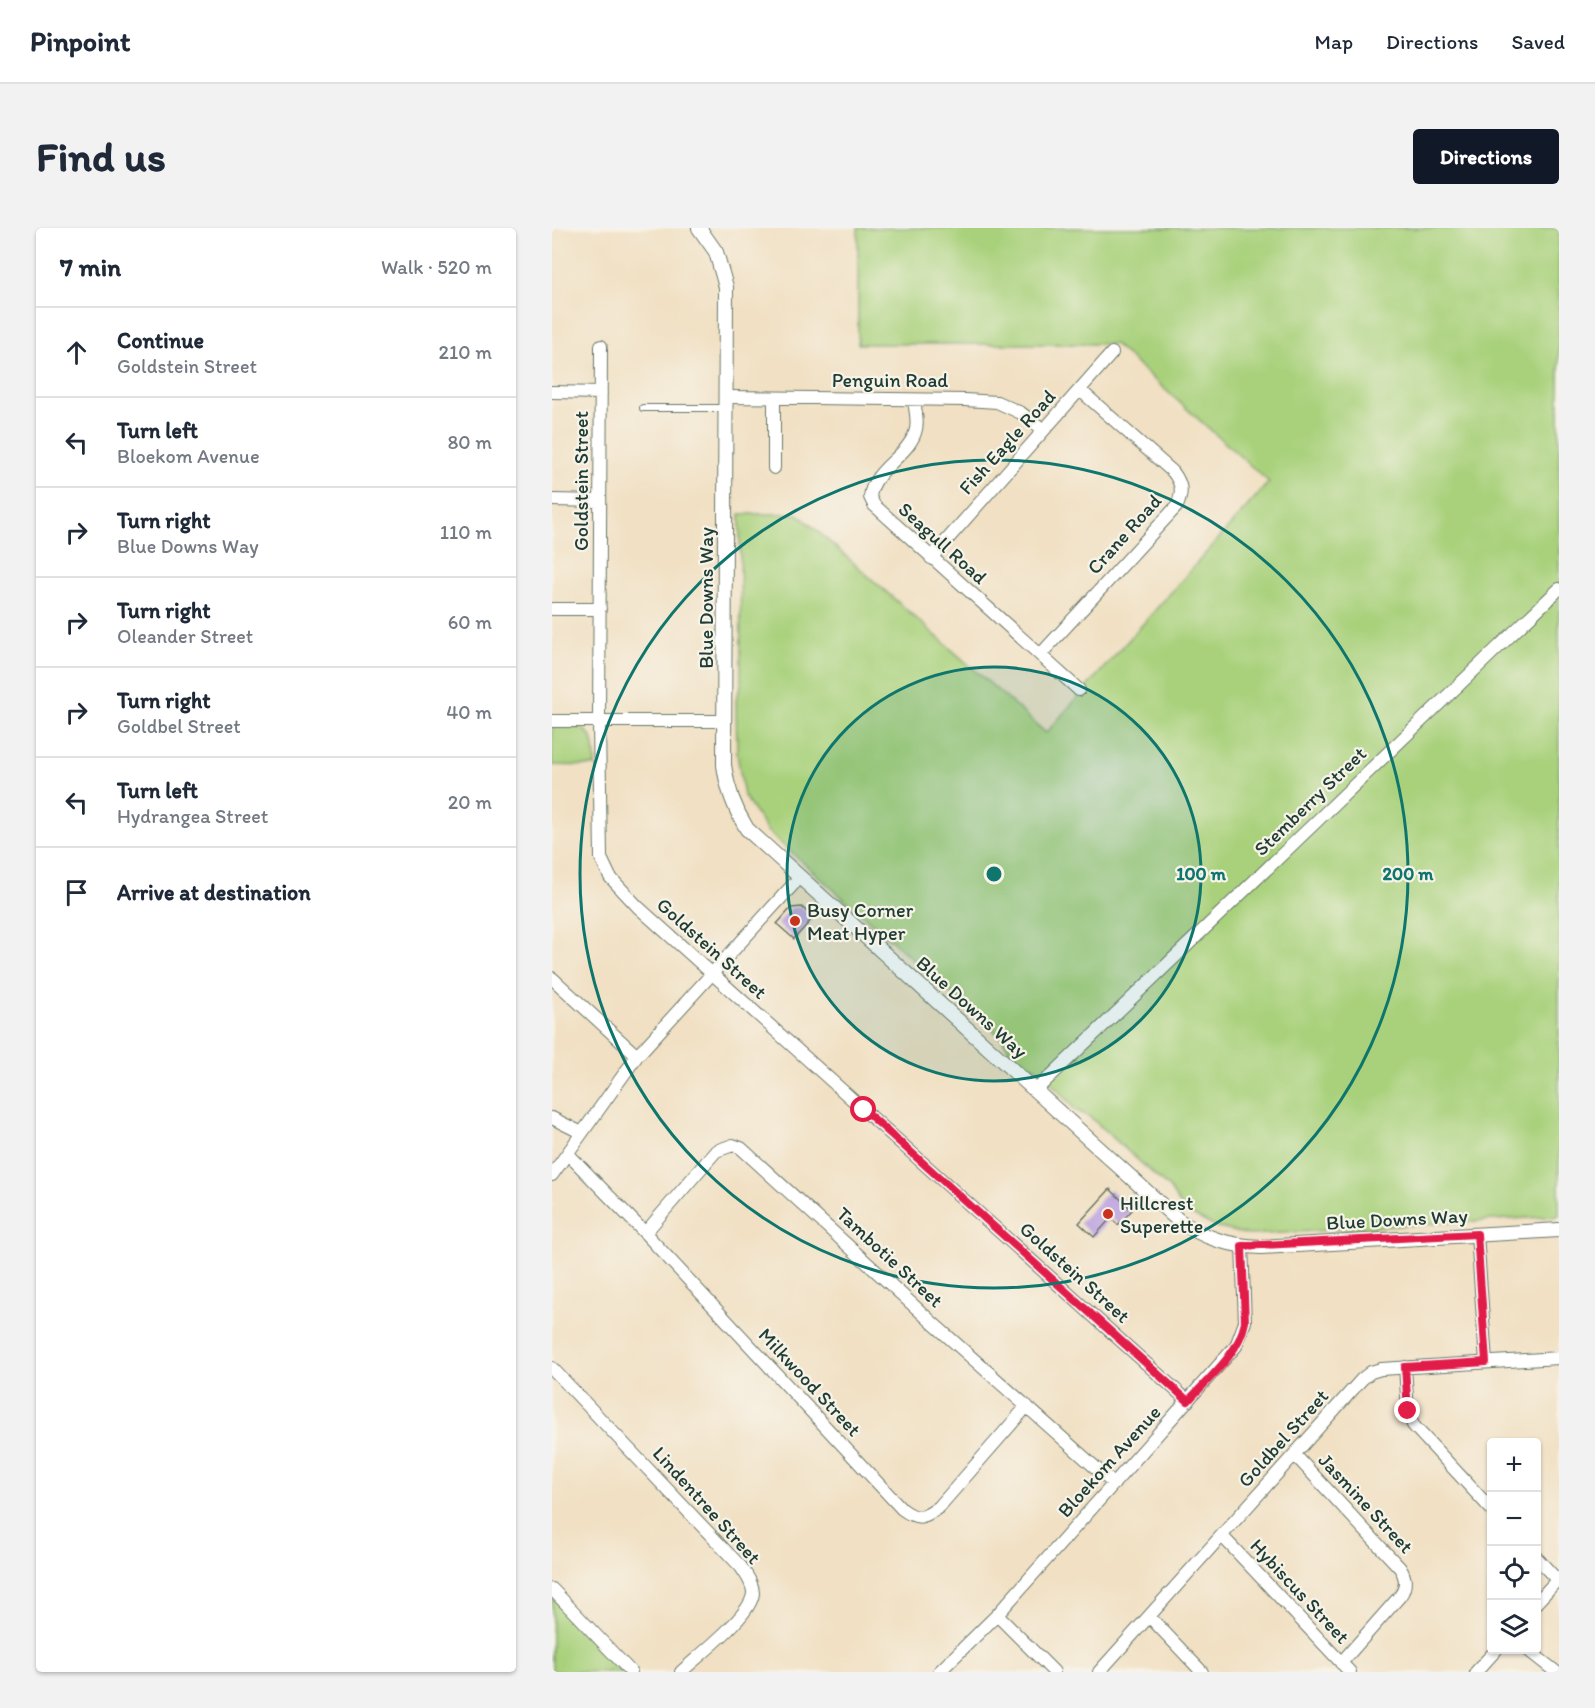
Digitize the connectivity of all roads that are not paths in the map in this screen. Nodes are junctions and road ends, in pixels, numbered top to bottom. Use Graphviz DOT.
graph roads {
  1 [pos="702,229"];
  2 [pos="601,346"];
  3 [pos="1112,353"];
  4 [pos="1080,390"];
  5 [pos="552,392"];
  6 [pos="601,393"];
  7 [pos="774,398"];
  8 [pos="914,400"];
  9 [pos="727,403"];
  10 [pos="643,408"];
  11 [pos="1044,430"];
  12 [pos="774,468"];
  13 [pos="552,500"];
  14 [pos="600,501"];
  15 [pos="931,558"];
  16 [pos="1559,589"];
  17 [pos="552,609"];
  18 [pos="600,609"];
  19 [pos="1040,655"];
  20 [pos="1079,690"];
  21 [pos="552,721"];
  22 [pos="725,721"];
  23 [pos="599,722"];
  24 [pos="800,877"];
  25 [pos="713,975"];
  26 [pos="552,978"];
  27 [pos="638,1056"];
  28 [pos="1035,1091"];
  29 [pos="552,1118"];
  30 [pos="582,1133"];
  31 [pos="568,1154"];
  32 [pos="552,1175"];
  33 [pos="1559,1230"];
  34 [pos="645,1233"];
  35 [pos="1477,1234"];
  36 [pos="1242,1246"];
  37 [pos="1559,1358"];
  38 [pos="1486,1362"];
  39 [pos="1405,1367"];
  40 [pos="552,1368"];
  41 [pos="1188,1401"];
  42 [pos="1027,1406"];
  43 [pos="1295,1455"];
  44 [pos="1114,1484"];
  45 [pos="1487,1505"];
  46 [pos="1222,1536"];
  47 [pos="1541,1562"];
  48 [pos="1558,1579"];
  49 [pos="552,1589"];
  50 [pos="1539,1600"];
  51 [pos="997,1615"];
  52 [pos="1149,1616"];
  53 [pos="1492,1654"];
  54 [pos="1533,1654"];
  55 [pos="1345,1667"];
  56 [pos="631,1672"];
  57 [pos="681,1672"];
  58 [pos="939,1672"];
  59 [pos="1054,1672"];
  60 [pos="1099,1672"];
  61 [pos="1202,1672"];
  62 [pos="1476,1672"];
  63 [pos="1556,1672"];
  1 -- 9 [label="street, Blue Downs Way"];
  2 -- 6 [label="street, Goldstein Street"];
  3 -- 4 [label="street, Fish Eagle Road"];
  4 -- 11 [label="street, Fish Eagle Road"];
  4 -- 19 [label="street, Crane Road"];
  5 -- 6 [label="street"];
  6 -- 14 [label="street, Goldstein Street"];
  7 -- 8 [label="street, Penguin Road"];
  7 -- 9 [label="street, Penguin Road"];
  7 -- 12 [label="street"];
  8 -- 11 [label="street, Penguin Road"];
  8 -- 15 [label="street, Seagull Road"];
  9 -- 10 [label="lane"];
  9 -- 22 [label="street, Blue Downs Way"];
  11 -- 15 [label="street, Fish Eagle Road"];
  13 -- 14 [label="street"];
  14 -- 18 [label="street, Goldstein Street"];
  15 -- 19 [label="street, Seagull Road"];
  16 -- 28 [label="street, Stemberry Street"];
  17 -- 18 [label="street"];
  18 -- 23 [label="street, Goldstein Street"];
  19 -- 20 [label="street, Seagull Road"];
  21 -- 23 [label="street"];
  22 -- 23 [label="street"];
  22 -- 24 [label="street, Blue Downs Way"];
  23 -- 25 [label="street, Goldstein Street"];
  24 -- 25 [label="street"];
  24 -- 28 [label="street, Blue Downs Way"];
  25 -- 27 [label="street"];
  25 -- 41 [label="street, Goldstein Street"];
  26 -- 27 [label="street"];
  27 -- 30 [label="street"];
  28 -- 36 [label="street, Blue Downs Way"];
  29 -- 30 [label="street"];
  30 -- 31 [label="street"];
  31 -- 32 [label="street"];
  31 -- 34 [label="street, Milkwood Street"];
  33 -- 35 [label="street, Blue Downs Way"];
  34 -- 42 [label="street, Tambotie Street"];
  34 -- 42 [label="street, Milkwood Street"];
  35 -- 36 [label="street, Blue Downs Way"];
  35 -- 38 [label="street"];
  36 -- 41 [label="street, Bloekom Avenue"];
  37 -- 38 [label="street, Goldbel Street"];
  38 -- 39 [label="street, Goldbel Street"];
  39 -- 43 [label="street, Goldbel Street"];
  39 -- 45 [label="street"];
  40 -- 57 [label="street, Lindentree Street"];
  41 -- 44 [label="street, Bloekom Avenue"];
  42 -- 44 [label="street, Tambotie Street"];
  43 -- 46 [label="street, Goldbel Street"];
  43 -- 55 [label="street, Jasmine Street"];
  44 -- 51 [label="street, Bloekom Avenue"];
  46 -- 52 [label="street, Goldbel Street"];
  46 -- 55 [label="street, Hybiscus Street"];
  47 -- 48 [label="street"];
  48 -- 50 [label="street"];
  49 -- 56 [label="street"];
  51 -- 58 [label="street, Bloekom Avenue"];
  51 -- 59 [label="street"];
  52 -- 60 [label="street, Goldbel Street"];
  52 -- 61 [label="street"];
  53 -- 62 [label="street"];
  54 -- 63 [label="street"];
}
